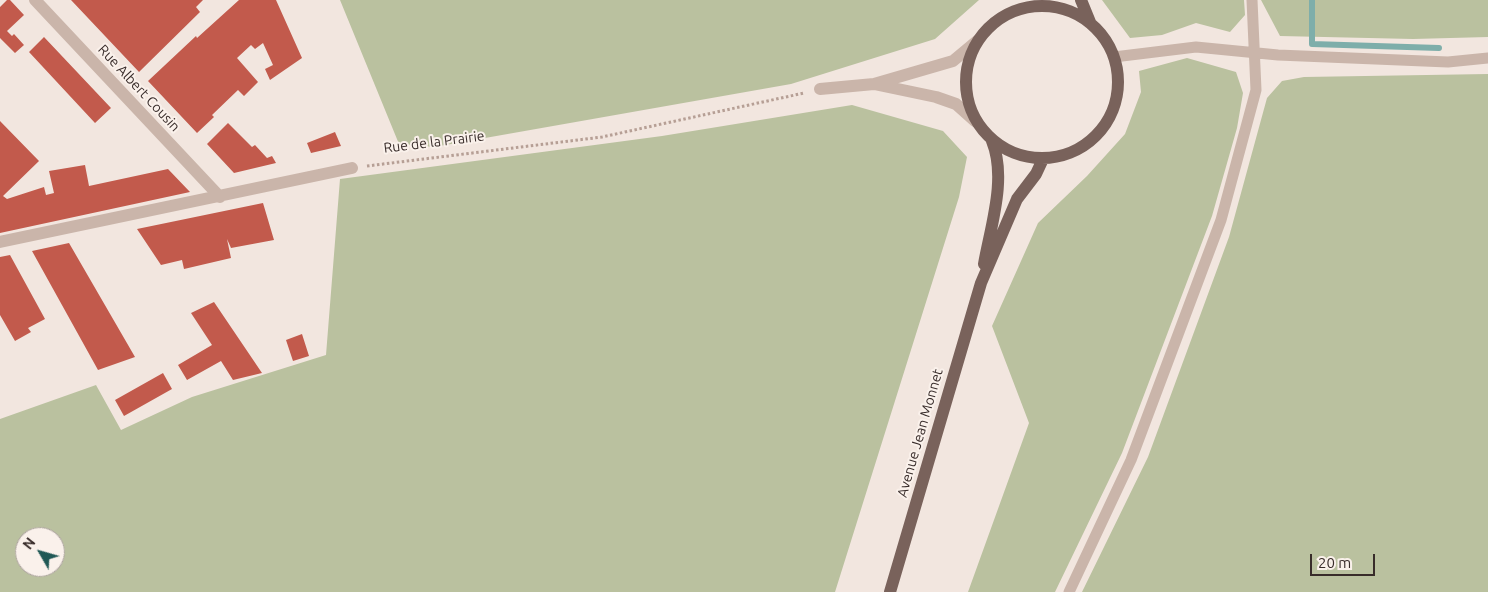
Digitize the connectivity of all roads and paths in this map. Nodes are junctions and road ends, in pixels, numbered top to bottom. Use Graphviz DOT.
graph roads {
  1 [pos="35,0"];
  2 [pos="1023,0"];
  3 [pos="1081,0"];
  4 [pos="1252,0"];
  5 [pos="1009,13"];
  6 [pos="1090,22"];
  7 [pos="977,41"];
  8 [pos="1255,53"];
  9 [pos="1114,57"];
  10 [pos="1488,58"];
  11 [pos="874,84"];
  12 [pos="820,89"];
  13 [pos="975,121"];
  14 [pos="991,140"];
  15 [pos="1043,159"];
  16 [pos="352,168"];
  17 [pos="220,197"];
  18 [pos="0,242"];
  19 [pos="981,283"];
  20 [pos="890,592"];
  21 [pos="1069,592"];
  1 -- 17 [label="street, Rue Albert Cousin"];
  2 -- 5 [label="main road"];
  3 -- 6 [label="main road"];
  4 -- 8 [label="lane"];
  5 -- 6 [label="main road"];
  5 -- 7 [label="main road"];
  6 -- 9 [label="main road"];
  7 -- 11 [label="street"];
  7 -- 13 [label="main road"];
  8 -- 9 [label="lane"];
  8 -- 10 [label="lane"];
  8 -- 21 [label="lane"];
  9 -- 15 [label="main road"];
  11 -- 12 [label="street"];
  11 -- 13 [label="street"];
  12 -- 16 [label="path, Rue de la Prairie"];
  13 -- 14 [label="main road"];
  14 -- 15 [label="main road"];
  14 -- 19 [label="main road, Avenue Jean Monnet"];
  15 -- 19 [label="main road, Avenue Jean Monnet"];
  16 -- 17 [label="street"];
  17 -- 18 [label="street"];
  19 -- 20 [label="main road, Avenue Jean Monnet"];
}
